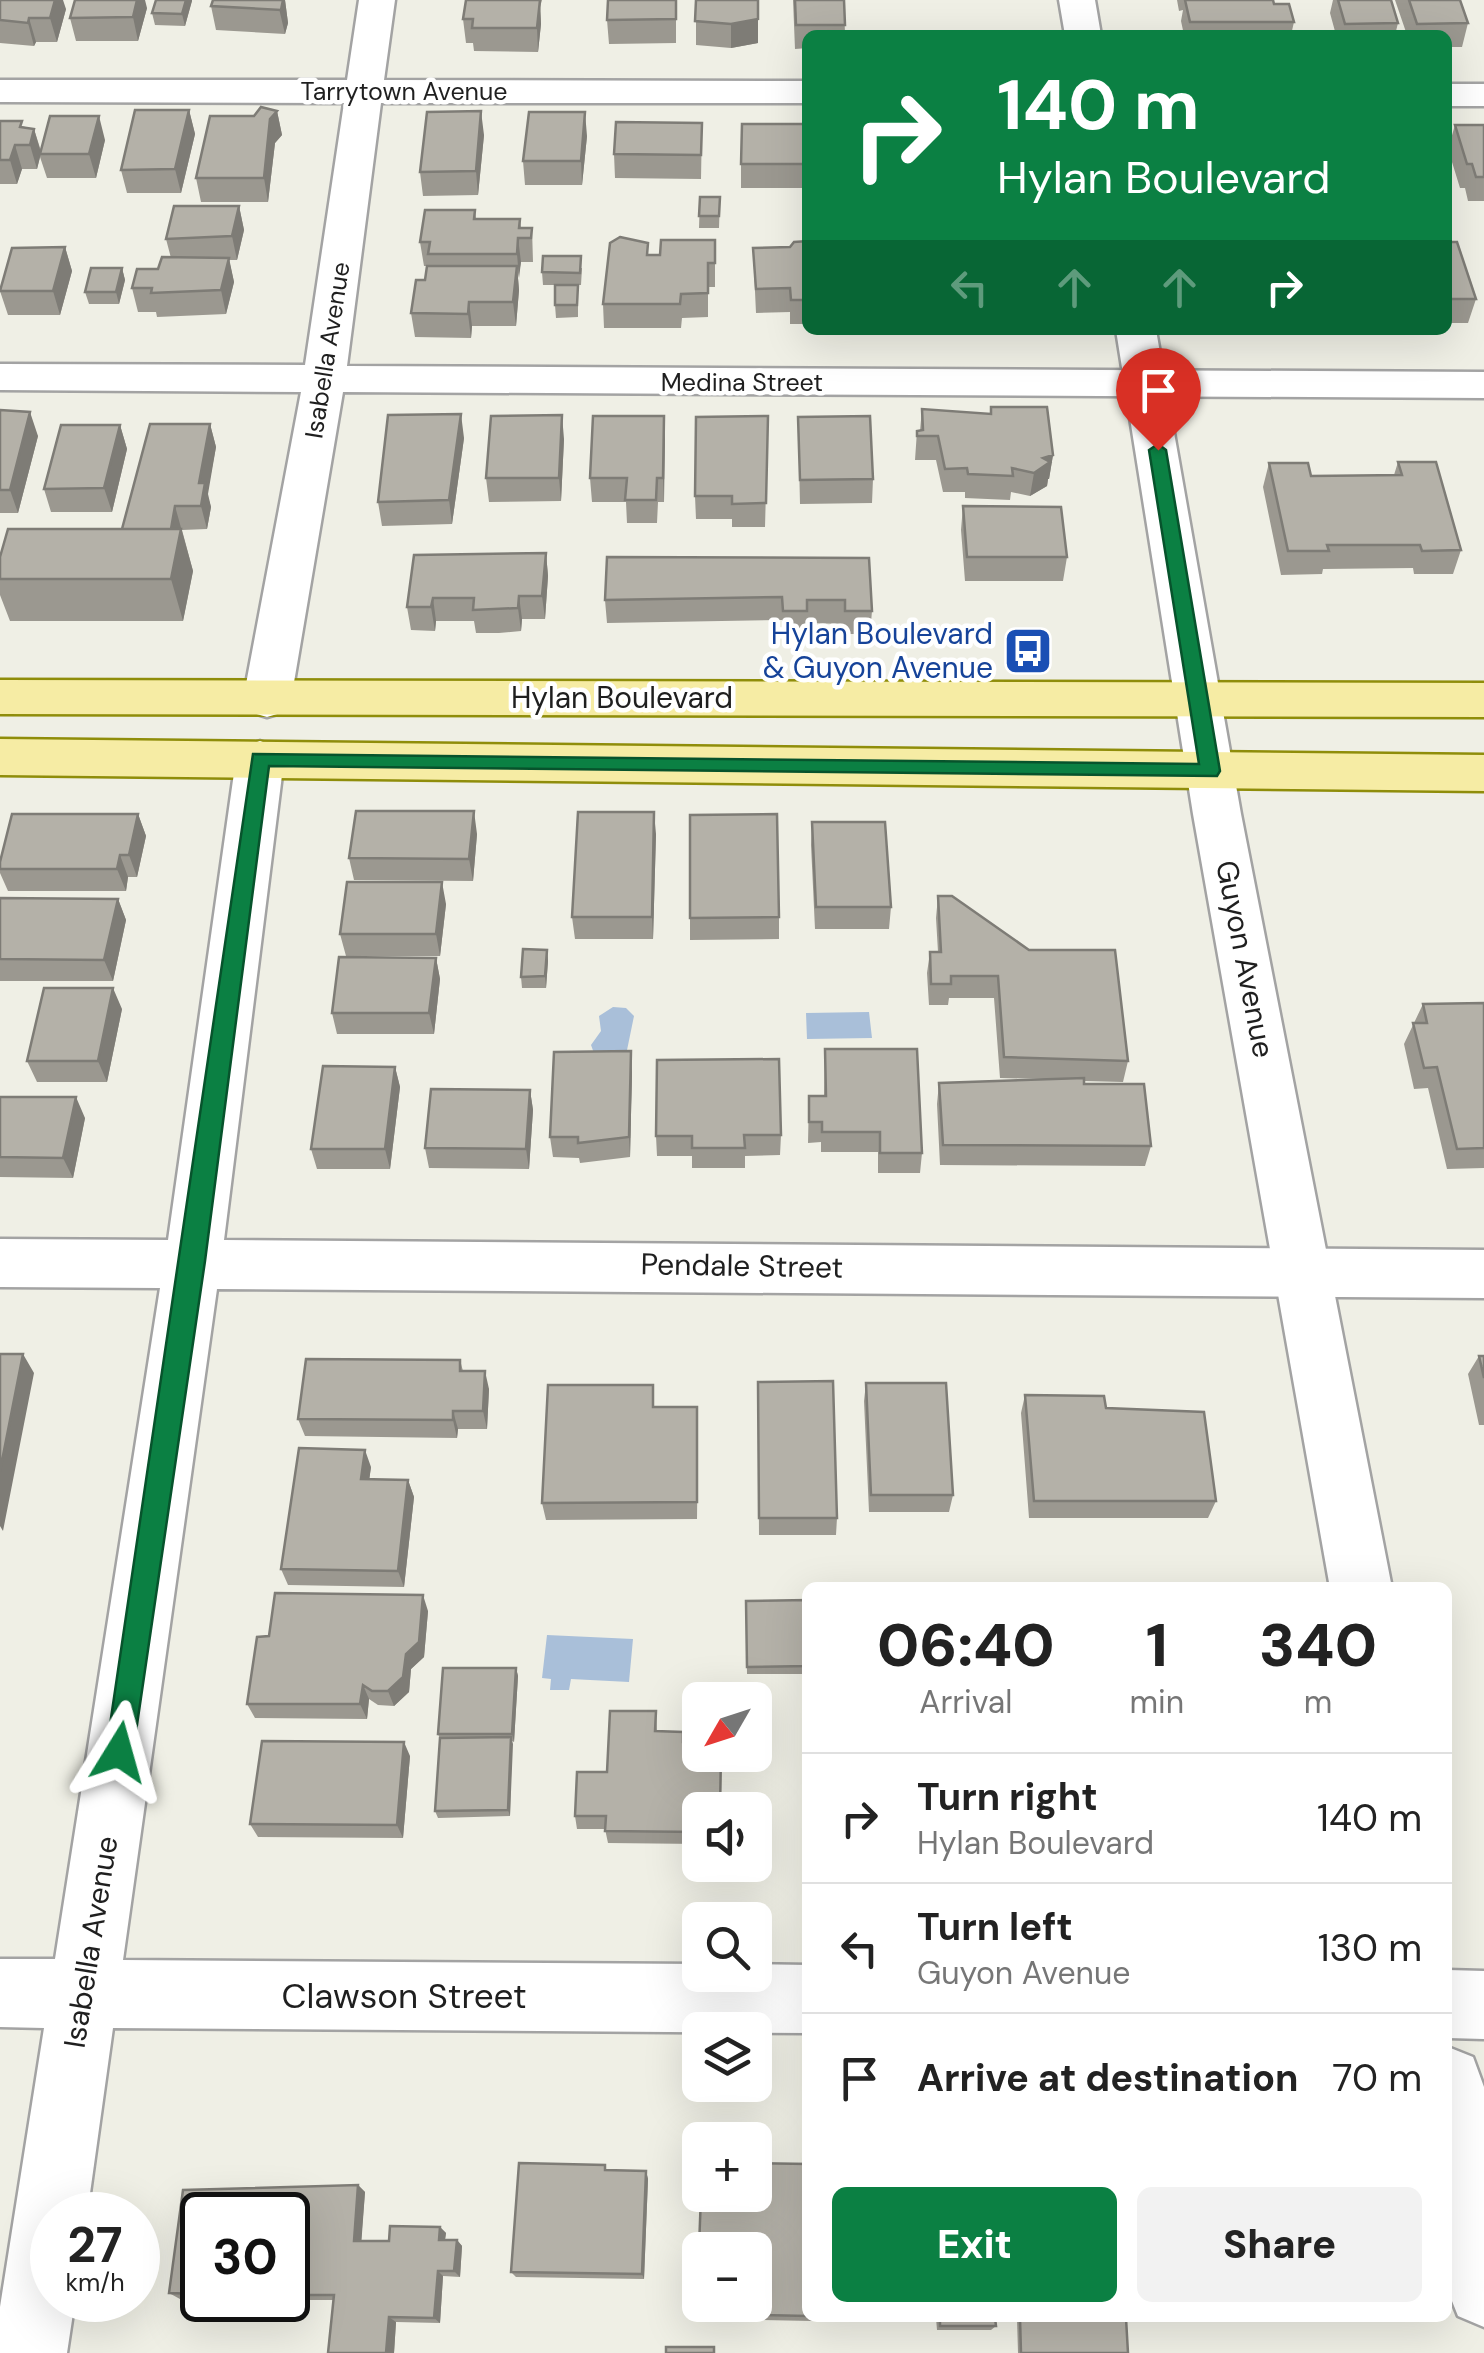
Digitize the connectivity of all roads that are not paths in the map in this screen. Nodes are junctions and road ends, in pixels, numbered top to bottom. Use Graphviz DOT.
graph roads {
  1 [pos="377,0"];
  2 [pos="1076,0"];
  3 [pos="1082,30"];
  4 [pos="0,91"];
  5 [pos="365,91"];
  6 [pos="802,92"];
  7 [pos="1452,95"];
  8 [pos="1484,95"];
  9 [pos="1137,335"];
  10 [pos="0,377"];
  11 [pos="324,380"];
  12 [pos="1146,384"];
  13 [pos="1484,385"];
  14 [pos="0,697"];
  15 [pos="1197,697"];
  16 [pos="268,700"];
  17 [pos="1484,700"];
  18 [pos="0,757"];
  19 [pos="260,759"];
  20 [pos="1210,771"];
  21 [pos="1484,773"];
  22 [pos="193,1261"];
  23 [pos="0,1263"];
  24 [pos="1306,1271"];
  25 [pos="1484,1274"];
  26 [pos="1360,1582"];
  27 [pos="0,1993"];
  28 [pos="82,1994"];
  29 [pos="802,1999"];
  30 [pos="1452,2004"];
  31 [pos="1484,2004"];
  32 [pos="1452,2105"];
  33 [pos="1484,2290"];
  34 [pos="30,2353"];
  1 -- 5 [label="street, Isabella Avenue"];
  2 -- 3 [label="street"];
  4 -- 5 [label="street, Tarrytown Avenue"];
  5 -- 6 [label="street, Tarrytown Avenue"];
  5 -- 11 [label="street, Isabella Avenue"];
  7 -- 8 [label="street"];
  9 -- 12 [label="street, Guyon Avenue"];
  10 -- 11 [label="street, Medina Street"];
  11 -- 12 [label="street, Medina Street"];
  11 -- 16 [label="street, Isabella Avenue"];
  12 -- 13 [label="street, Medina Street"];
  12 -- 15 [label="street, Guyon Avenue"];
  14 -- 16 [label="main road, Hylan Boulevard"];
  15 -- 16 [label="main road, Hylan Boulevard"];
  15 -- 17 [label="main road, Hylan Boulevard"];
  15 -- 20 [label="street, Guyon Avenue"];
  18 -- 19 [label="main road"];
  19 -- 20 [label="main road"];
  19 -- 22 [label="street, Isabella Avenue"];
  20 -- 21 [label="main road"];
  20 -- 24 [label="street, Guyon Avenue"];
  22 -- 23 [label="street, Pendale Street"];
  22 -- 24 [label="street, Pendale Street"];
  22 -- 28 [label="street, Isabella Avenue"];
  24 -- 25 [label="street, Pendale Street"];
  24 -- 26 [label="street, Guyon Avenue"];
  27 -- 28 [label="street, Clawson Street"];
  28 -- 29 [label="street, Clawson Street"];
  28 -- 34 [label="street, Isabella Avenue"];
  30 -- 31 [label="street"];
  32 -- 33 [label="street"];
}
